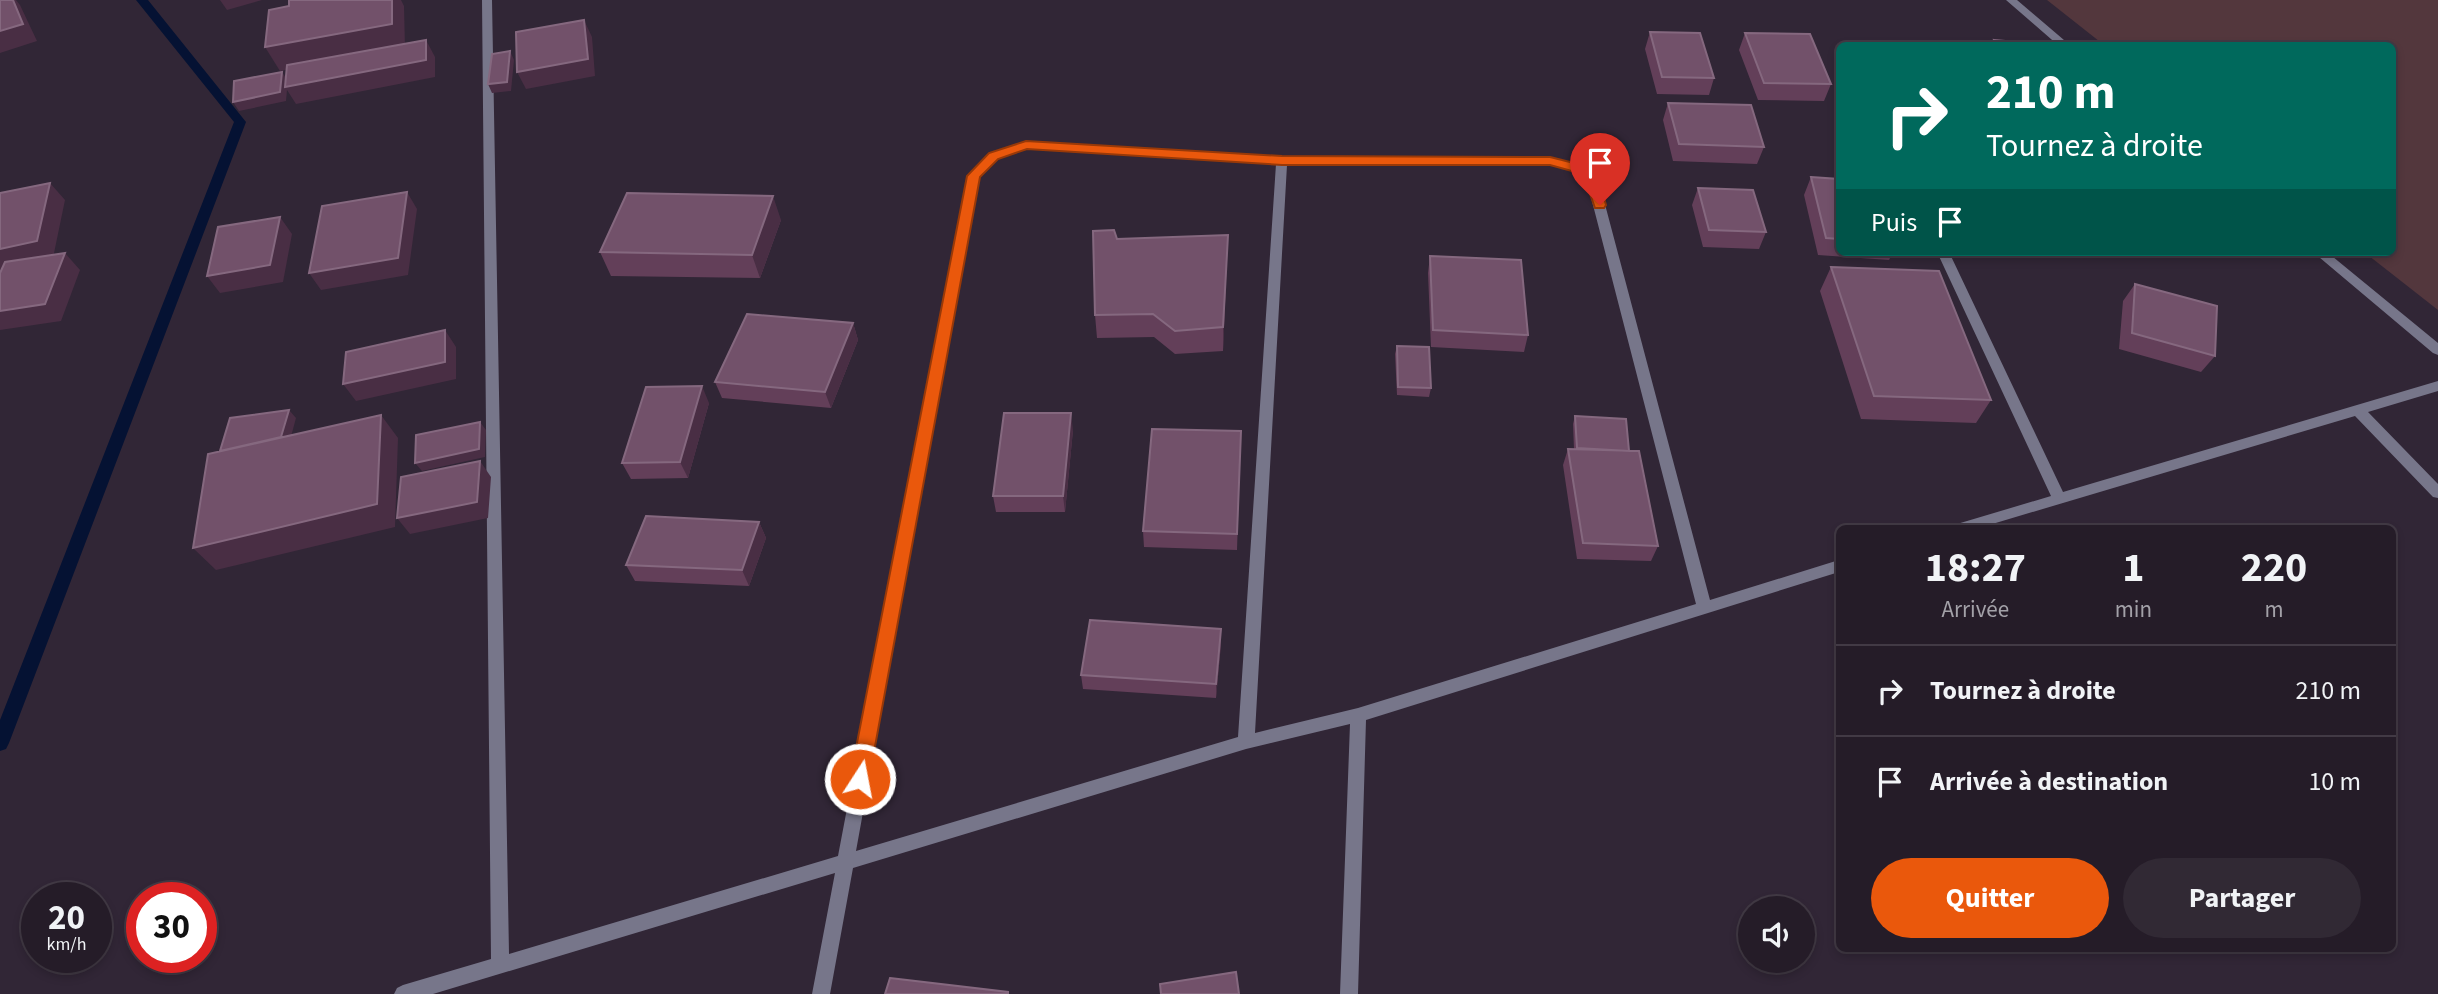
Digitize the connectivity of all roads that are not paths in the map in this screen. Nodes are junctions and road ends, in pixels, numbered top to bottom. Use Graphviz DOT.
graph roads {
  1 [pos="487,0"];
  2 [pos="2011,0"];
  3 [pos="2061,42"];
  4 [pos="1282,160"];
  5 [pos="1945,256"];
  6 [pos="2324,256"];
  7 [pos="2438,350"];
  8 [pos="2438,386"];
  9 [pos="2360,411"];
  10 [pos="2438,493"];
  11 [pos="2059,499"];
  12 [pos="1972,525"];
  13 [pos="1836,567"];
  14 [pos="1705,608"];
  15 [pos="1358,715"];
  16 [pos="1246,742"];
  17 [pos="844,862"];
  18 [pos="500,966"];
  19 [pos="402,994"];
  20 [pos="821,994"];
  21 [pos="1349,994"];
  1 -- 18 [label="street"];
  2 -- 3 [label="street"];
  4 -- 14 [label="street"];
  4 -- 16 [label="street"];
  4 -- 17 [label="street"];
  5 -- 11 [label="street"];
  6 -- 7 [label="street"];
  8 -- 9 [label="street"];
  9 -- 10 [label="street"];
  9 -- 11 [label="street"];
  11 -- 12 [label="street"];
  13 -- 14 [label="street"];
  14 -- 15 [label="street"];
  15 -- 16 [label="street"];
  15 -- 21 [label="street"];
  16 -- 17 [label="street"];
  17 -- 18 [label="street"];
  17 -- 20 [label="street"];
  18 -- 19 [label="street"];
}
